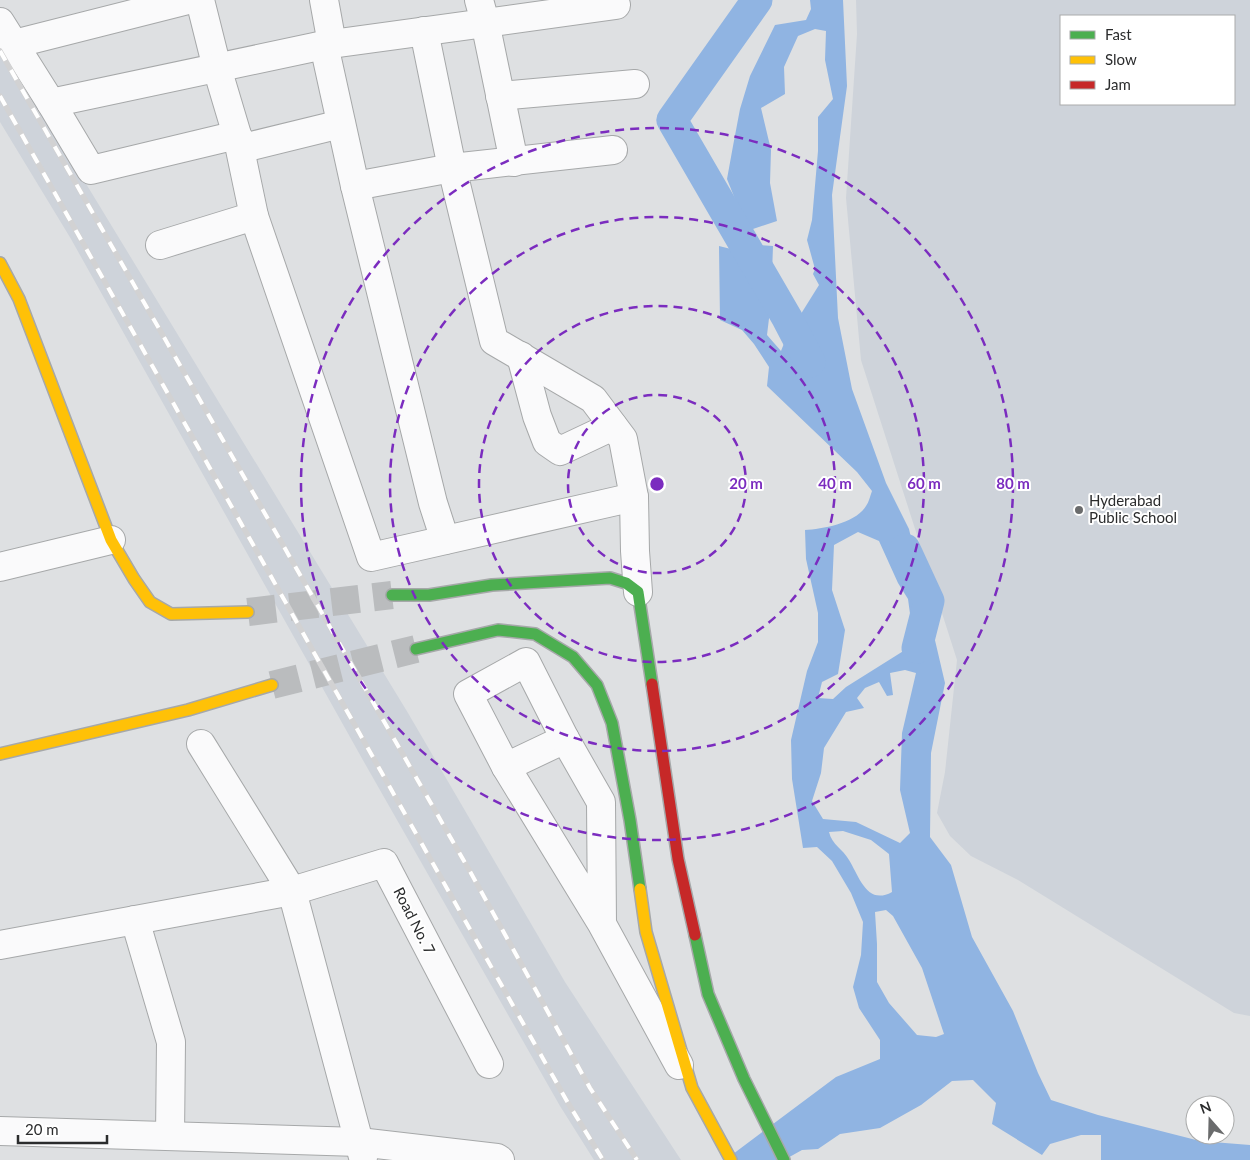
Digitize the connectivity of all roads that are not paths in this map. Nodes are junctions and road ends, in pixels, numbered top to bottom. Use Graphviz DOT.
graph roads {
  1 [pos="188,0"];
  2 [pos="200,0"];
  3 [pos="324,0"];
  4 [pos="616,5"];
  5 [pos="482,11"];
  6 [pos="424,31"];
  7 [pos="7,33"];
  8 [pos="328,44"];
  9 [pos="217,68"];
  10 [pos="635,84"];
  11 [pos="500,96"];
  12 [pos="51,103"];
  13 [pos="341,124"];
  14 [pos="237,135"];
  15 [pos="613,150"];
  16 [pos="514,162"];
  17 [pos="452,168"];
  18 [pos="355,186"];
  19 [pos="254,216"];
  20 [pos="160,245"];
  21 [pos="0,263"];
  22 [pos="521,356"];
  23 [pos="613,426"];
  24 [pos="634,497"];
  25 [pos="111,540"];
  26 [pos="445,540"];
  27 [pos="0,567"];
  28 [pos="638,592"];
  29 [pos="392,595"];
  30 [pos="248,612"];
  31 [pos="416,649"];
  32 [pos="272,685"];
  33 [pos="565,739"];
  34 [pos="201,744"];
  35 [pos="0,754"];
  36 [pos="506,767"];
  37 [pos="292,892"];
  38 [pos="135,920"];
  39 [pos="602,924"];
  40 [pos="0,945"];
  41 [pos="489,1064"];
  42 [pos="696,1096"];
  43 [pos="0,1131"];
  44 [pos="170,1136"];
  45 [pos="361,1151"];
  46 [pos="500,1160"];
  47 [pos="731,1160"];
  48 [pos="784,1160"];
  1 -- 7 [label="street"];
  2 -- 9 [label="street"];
  3 -- 8 [label="street"];
  4 -- 5 [label="street"];
  5 -- 6 [label="street"];
  5 -- 11 [label="street"];
  6 -- 8 [label="street"];
  6 -- 17 [label="street"];
  7 -- 12 [label="street"];
  8 -- 9 [label="street"];
  8 -- 13 [label="street"];
  9 -- 12 [label="street"];
  9 -- 14 [label="street"];
  10 -- 11 [label="street"];
  11 -- 16 [label="street"];
  12 -- 14 [label="street"];
  13 -- 14 [label="street"];
  13 -- 18 [label="street"];
  14 -- 19 [label="street"];
  15 -- 16 [label="street"];
  16 -- 17 [label="street"];
  17 -- 18 [label="street"];
  17 -- 22 [label="street"];
  18 -- 26 [label="street"];
  19 -- 20 [label="street"];
  19 -- 26 [label="street"];
  21 -- 25 [label="street"];
  22 -- 23 [label="street"];
  22 -- 23 [label="street"];
  23 -- 24 [label="street"];
  24 -- 26 [label="street"];
  24 -- 28 [label="street"];
  25 -- 27 [label="street"];
  25 -- 30 [label="street"];
  28 -- 29 [label="street"];
  28 -- 48 [label="street"];
  31 -- 42 [label="street"];
  32 -- 35 [label="street"];
  33 -- 36 [label="street"];
  33 -- 36 [label="street"];
  33 -- 39 [label="street"];
  34 -- 37 [label="street"];
  36 -- 39 [label="street"];
  37 -- 38 [label="street"];
  37 -- 41 [label="street, Road No. 7"];
  37 -- 45 [label="street"];
  38 -- 40 [label="street"];
  38 -- 44 [label="street"];
  39 -- 42 [label="street"];
  42 -- 47 [label="street"];
  43 -- 44 [label="street"];
  44 -- 45 [label="street"];
  45 -- 46 [label="street"];
}
